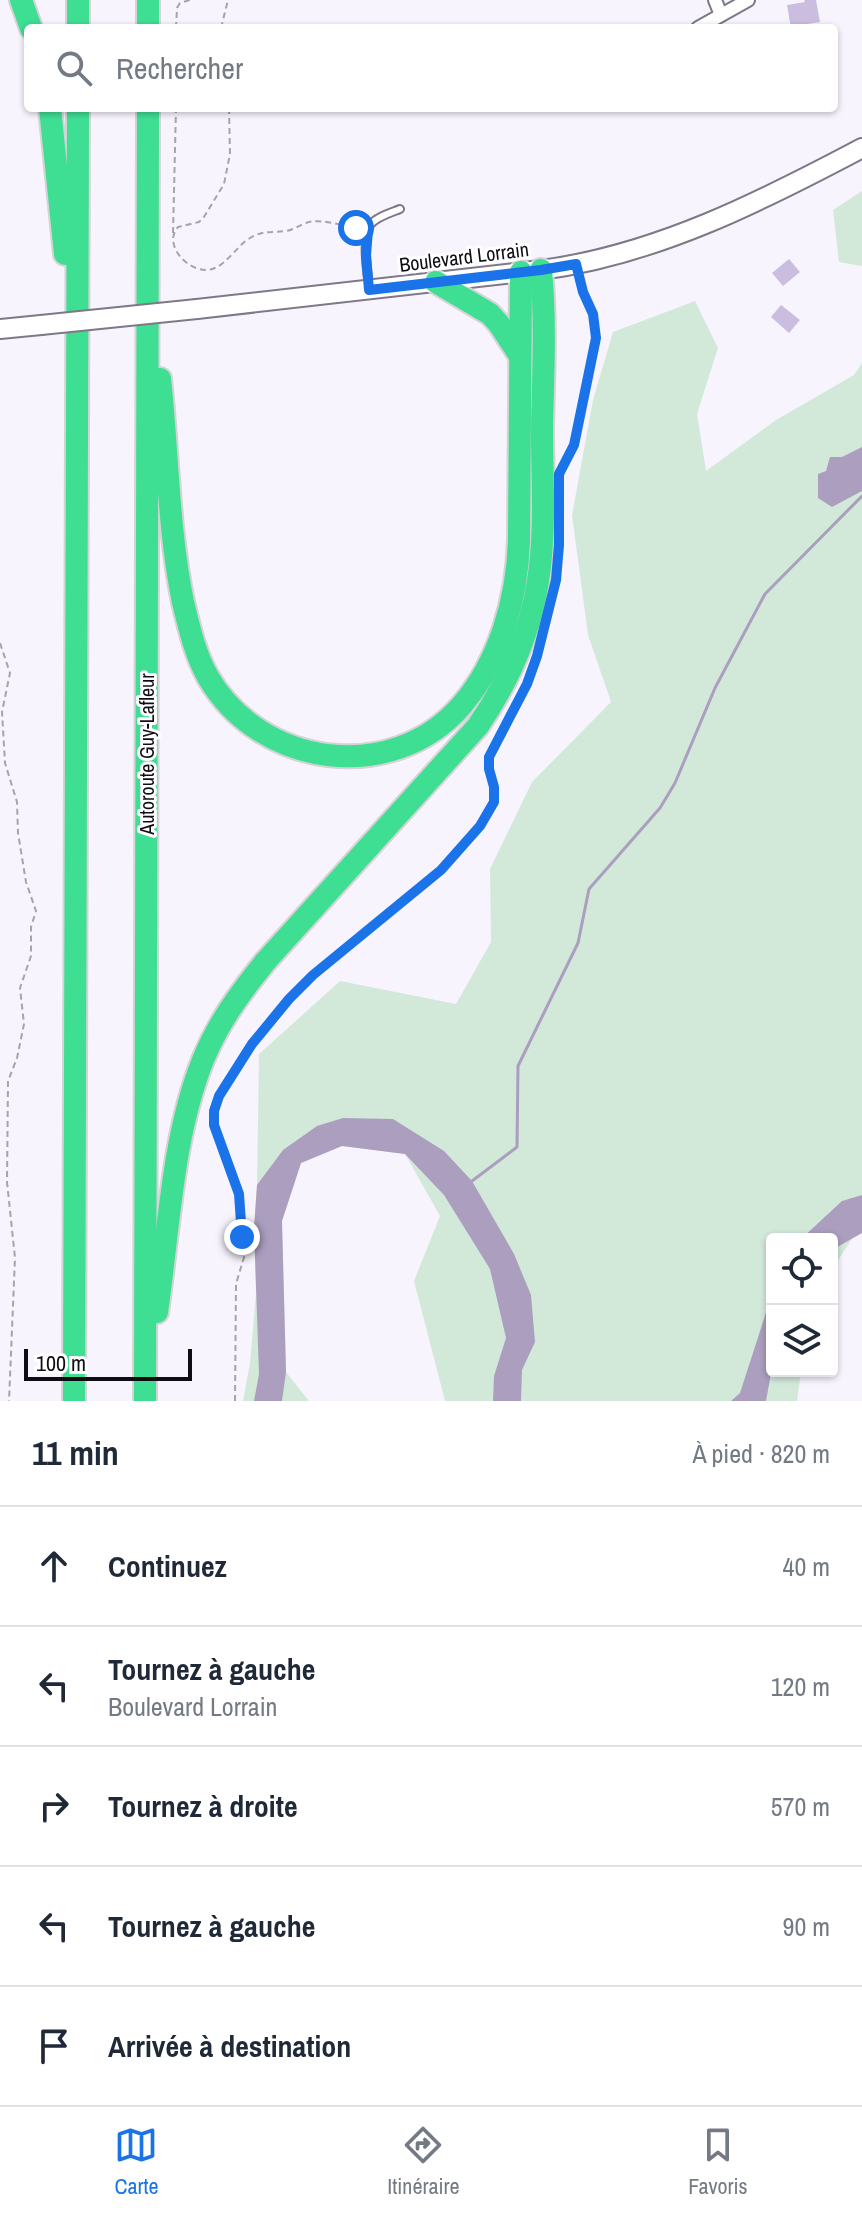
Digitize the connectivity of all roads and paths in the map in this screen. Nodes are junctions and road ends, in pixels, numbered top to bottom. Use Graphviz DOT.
graph roads {
  1 [pos="21,0"];
  2 [pos="78,0"];
  3 [pos="148,0"];
  4 [pos="190,0"];
  5 [pos="228,0"];
  6 [pos="715,0"];
  7 [pos="748,0"];
  8 [pos="721,15"];
  9 [pos="30,24"];
  10 [pos="78,24"];
  11 [pos="148,24"];
  12 [pos="176,24"];
  13 [pos="222,24"];
  14 [pos="705,24"];
  15 [pos="50,112"];
  16 [pos="78,112"];
  17 [pos="148,112"];
  18 [pos="176,112"];
  19 [pos="229,112"];
  20 [pos="862,148"];
  21 [pos="400,209"];
  22 [pos="368,230"];
  23 [pos="173,235"];
  24 [pos="148,248"];
  25 [pos="576,264"];
  26 [pos="531,271"];
  27 [pos="436,282"];
  28 [pos="369,290"];
  29 [pos="0,329"];
  30 [pos="520,356"];
  31 [pos="77,371"];
  32 [pos="559,474"];
  33 [pos="542,636"];
  34 [pos="0,643"];
  35 [pos="145,1395"];
  36 [pos="9,1401"];
  37 [pos="74,1401"];
  38 [pos="235,1401"];
  1 -- 9 [label="highway"];
  2 -- 10 [label="highway"];
  3 -- 11 [label="highway"];
  4 -- 12 [label="path"];
  5 -- 13 [label="path"];
  6 -- 8 [label="street"];
  7 -- 8 [label="street"];
  8 -- 14 [label="street"];
  15 -- 31 [label="highway"];
  16 -- 31 [label="highway"];
  17 -- 24 [label="highway, Autoroute Guy-Lafleur"];
  18 -- 23 [label="path"];
  19 -- 23 [label="path"];
  20 -- 25 [label="main road, Boulevard Lorrain"];
  21 -- 22 [label="lane"];
  22 -- 23 [label="path"];
  22 -- 28 [label="lane"];
  24 -- 30 [label="highway"];
  24 -- 35 [label="highway, Autoroute Guy-Lafleur"];
  25 -- 26 [label="main road, Boulevard Lorrain"];
  25 -- 32 [label="path"];
  26 -- 27 [label="main road, Boulevard Lorrain"];
  26 -- 30 [label="highway"];
  26 -- 35 [label="highway"];
  27 -- 28 [label="main road, Boulevard Lorrain"];
  27 -- 30 [label="highway"];
  28 -- 29 [label="main road, Boulevard Lorrain, bridge"];
  31 -- 37 [label="highway"];
  33 -- 38 [label="path"];
  34 -- 36 [label="path"];
}
